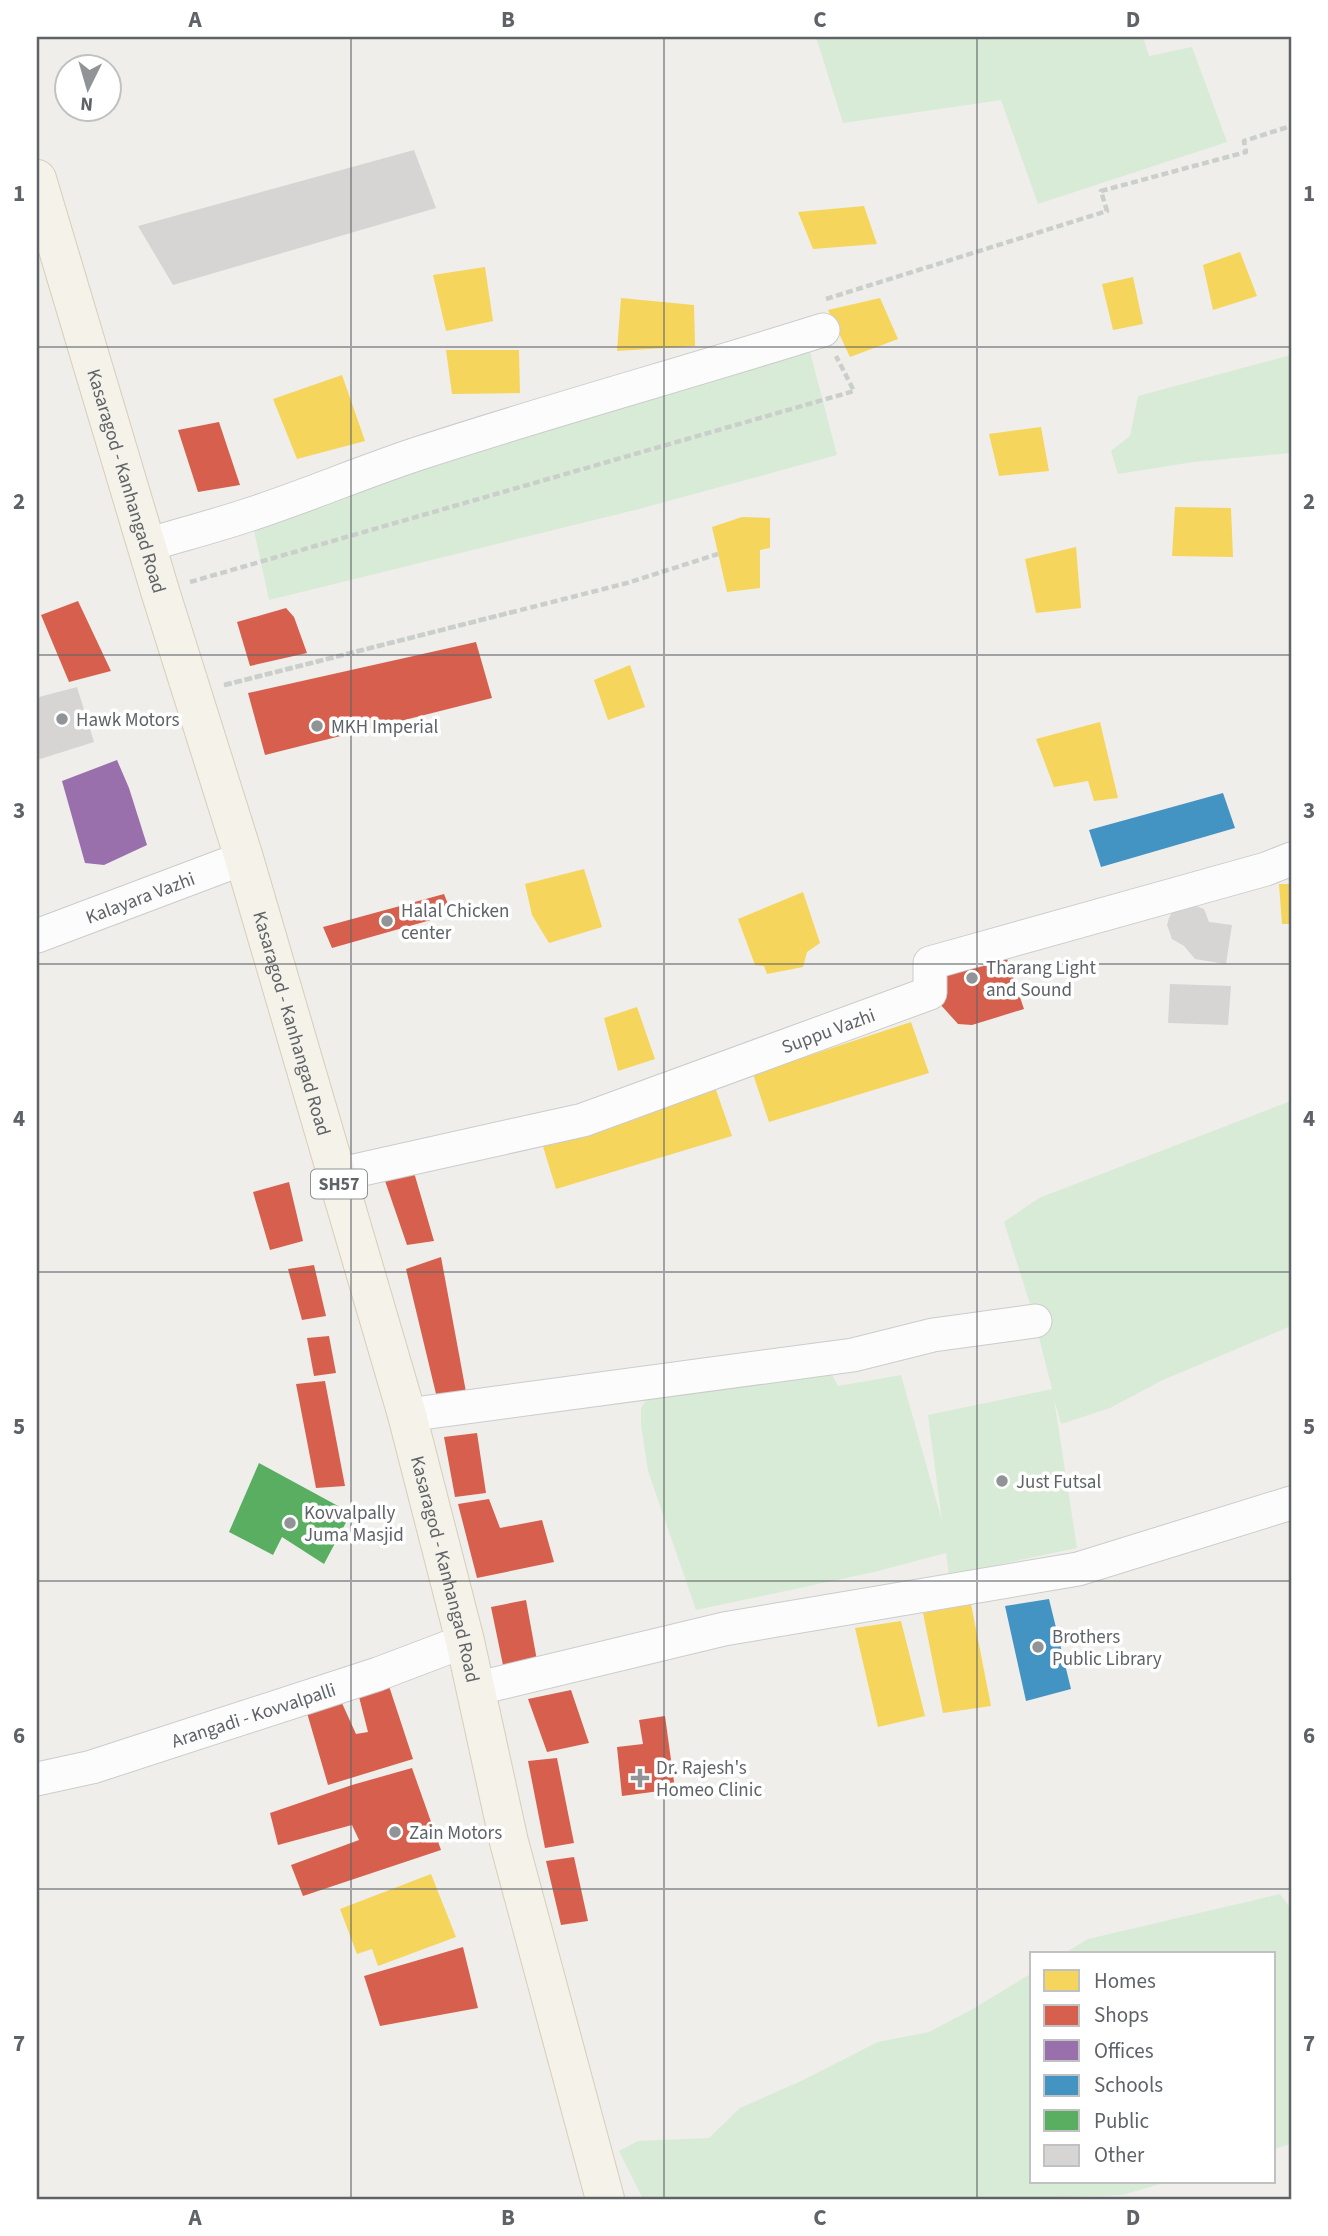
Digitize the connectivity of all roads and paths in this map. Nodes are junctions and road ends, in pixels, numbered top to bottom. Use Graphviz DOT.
graph roads {
  1 [pos="37,179"];
  2 [pos="823,330"];
  3 [pos="147,545"];
  4 [pos="718,554"];
  5 [pos="194,693"];
  6 [pos="244,858"];
  7 [pos="1291,859"];
  8 [pos="37,936"];
  9 [pos="336,1175"];
  10 [pos="1035,1321"];
  11 [pos="407,1415"];
  12 [pos="1291,1503"];
  13 [pos="465,1642"];
  14 [pos="475,1689"];
  15 [pos="37,1779"];
  16 [pos="605,2199"];
  1 -- 3 [label="main road, Kasaragod - Kanhangad Road / SH57"];
  2 -- 3 [label="street"];
  3 -- 5 [label="main road, Kasaragod - Kanhangad Road / SH57"];
  4 -- 5 [label="path"];
  5 -- 6 [label="main road, Kasaragod - Kanhangad Road / SH57"];
  6 -- 8 [label="street, Kalayara Vazhi"];
  6 -- 9 [label="main road, Kasaragod - Kanhangad Road / SH57"];
  7 -- 9 [label="street, Suppu Vazhi"];
  9 -- 11 [label="main road, Kasaragod - Kanhangad Road / SH57"];
  10 -- 11 [label="street"];
  11 -- 13 [label="main road, Kasaragod - Kanhangad Road / SH57"];
  12 -- 14 [label="street"];
  13 -- 14 [label="main road, Kasaragod - Kanhangad Road / SH57"];
  13 -- 15 [label="street, Arangadi - Kovvalpalli"];
  14 -- 16 [label="main road, Kasaragod - Kanhangad Road / SH57"];
}
